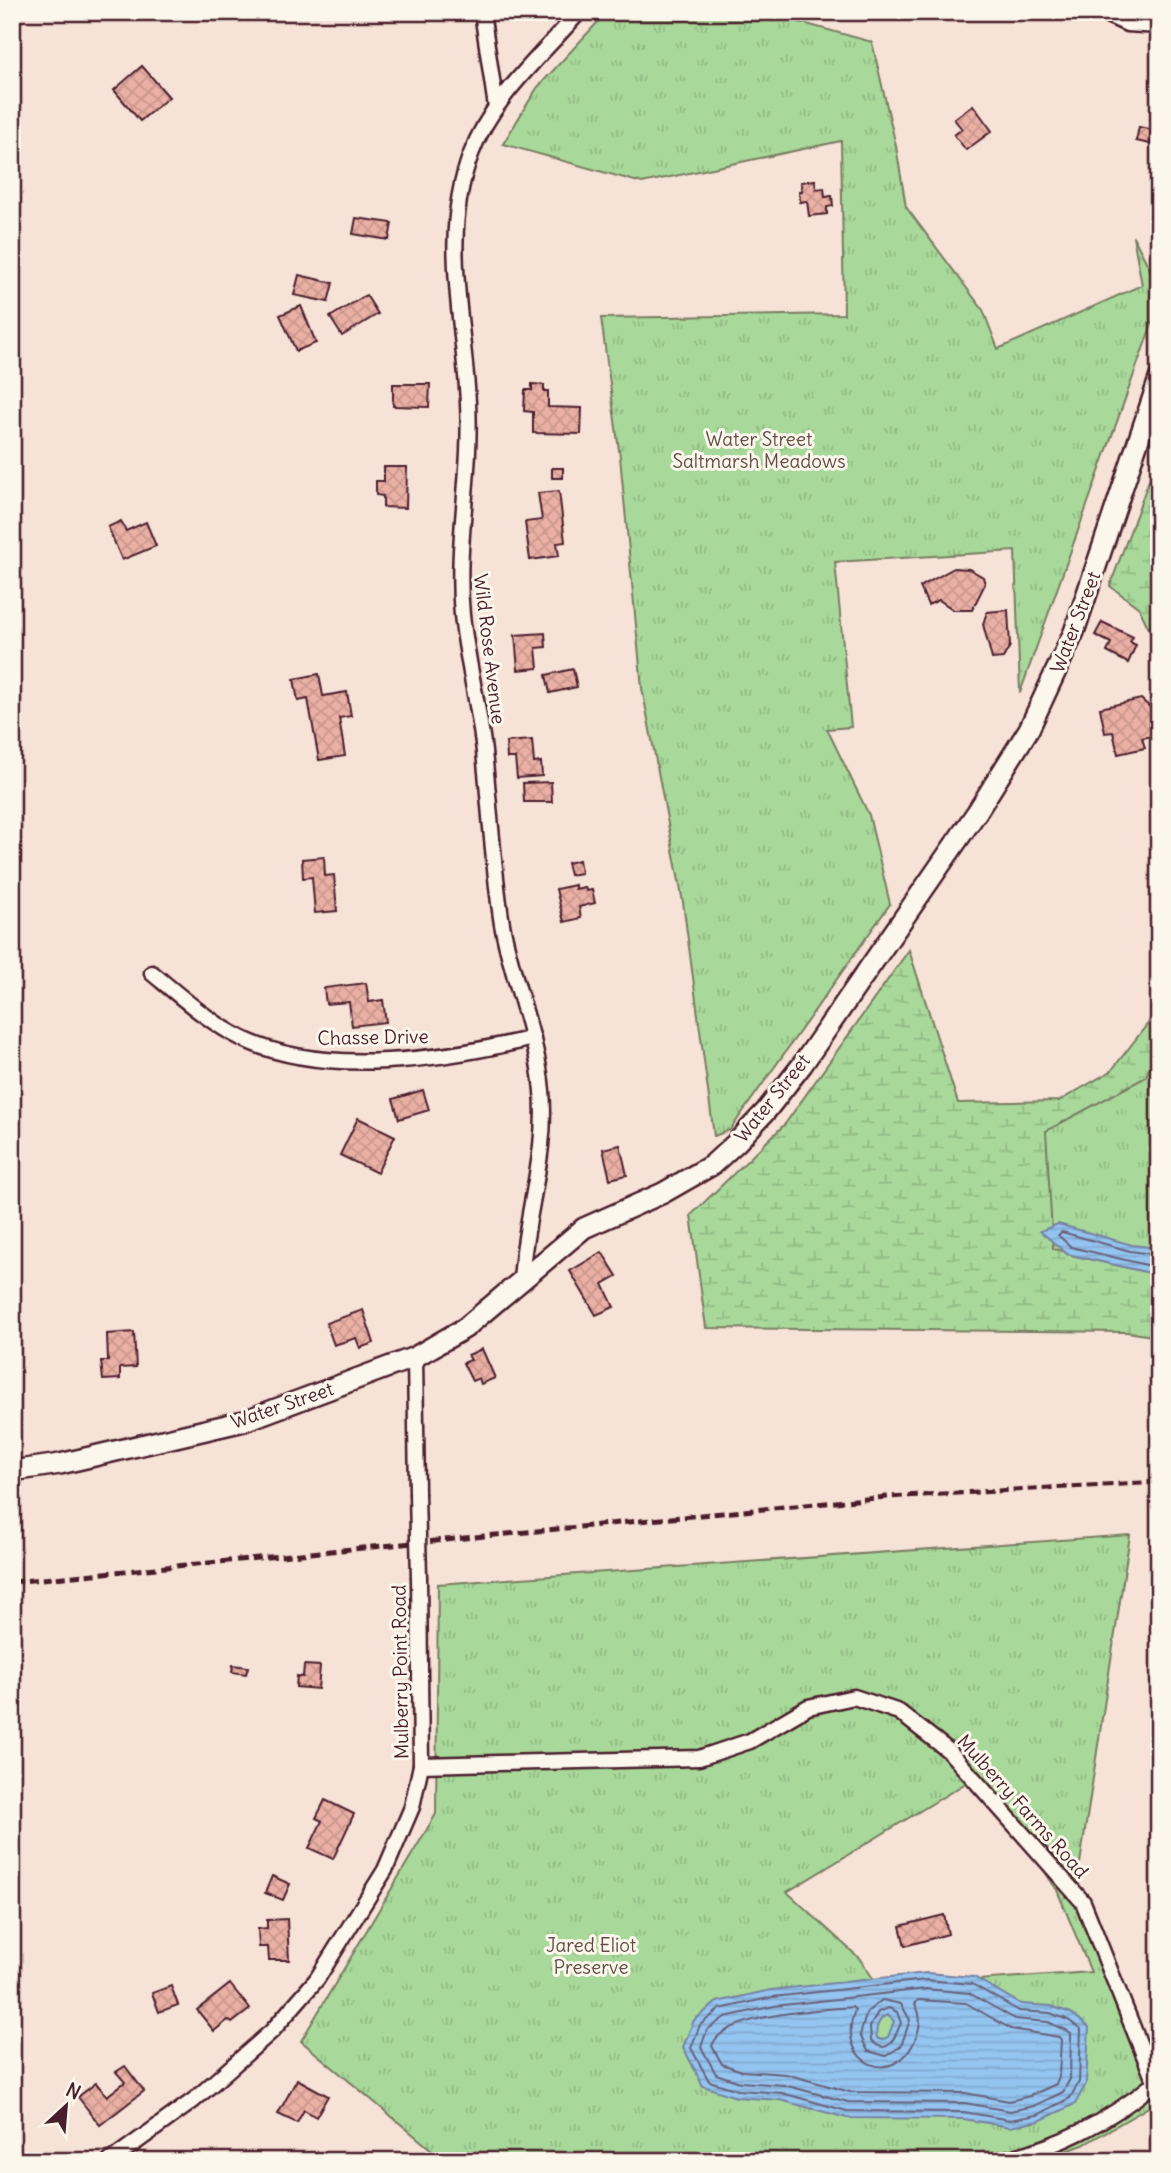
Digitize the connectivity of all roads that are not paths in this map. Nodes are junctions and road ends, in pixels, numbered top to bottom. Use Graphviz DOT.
graph roads {
  1 [pos="482,12"];
  2 [pos="579,12"];
  3 [pos="1101,12"];
  4 [pos="1159,26"];
  5 [pos="496,107"];
  6 [pos="1159,379"];
  7 [pos="152,973"];
  8 [pos="534,1038"];
  9 [pos="521,1282"];
  10 [pos="415,1356"];
  11 [pos="12,1471"];
  12 [pos="421,1765"];
  13 [pos="1157,2085"];
  14 [pos="110,2161"];
  15 [pos="997,2161"];
  1 -- 5 [label="street"];
  2 -- 5 [label="street, Wild Rose Avenue"];
  3 -- 4 [label="street"];
  5 -- 8 [label="street, Wild Rose Avenue"];
  6 -- 9 [label="main road, Water Street"];
  7 -- 8 [label="street, Chasse Drive"];
  8 -- 9 [label="street, Wild Rose Avenue"];
  9 -- 10 [label="main road, Water Street"];
  10 -- 11 [label="main road, Water Street"];
  10 -- 12 [label="street, Mulberry Point Road, bridge"];
  12 -- 13 [label="street, Mulberry Farms Road"];
  12 -- 14 [label="street, Mulberry Point Road"];
  13 -- 15 [label="street"];
}
